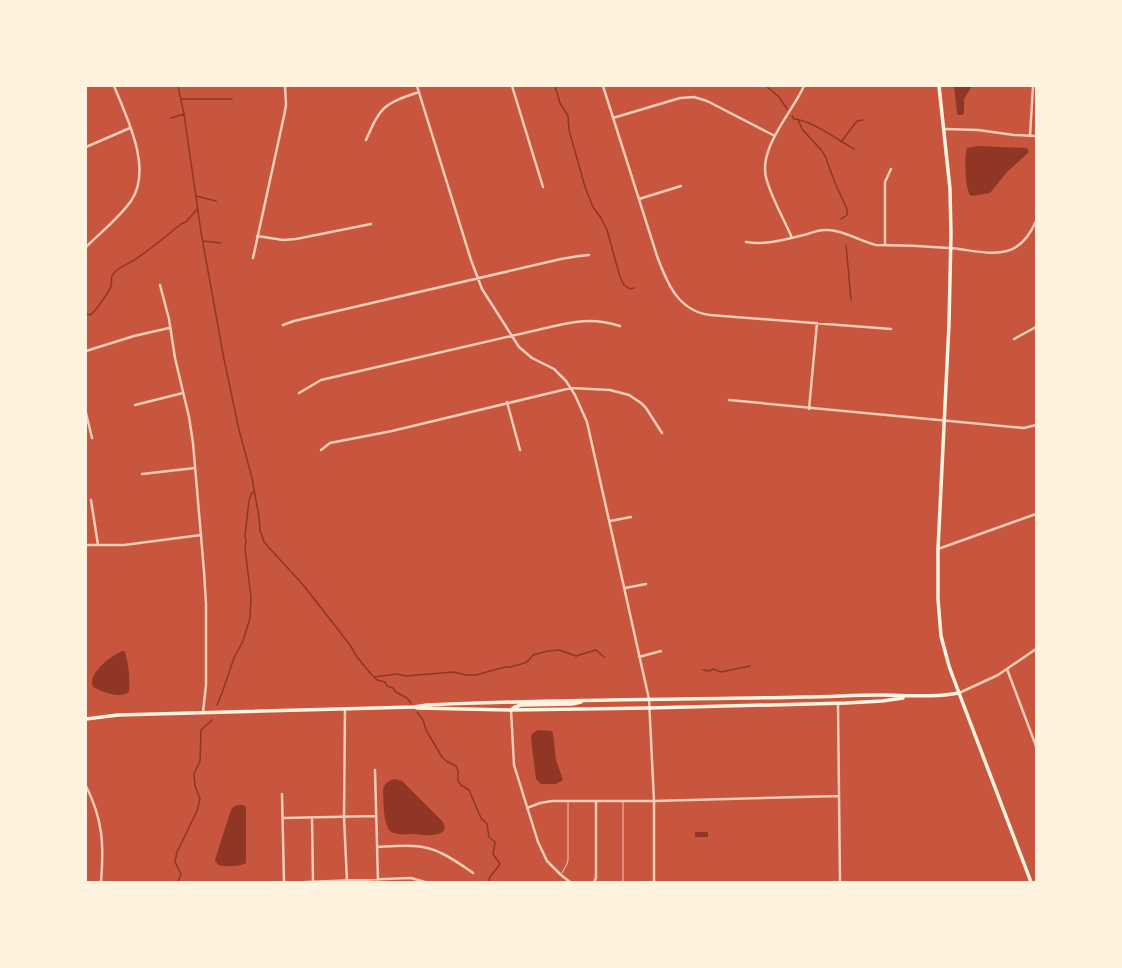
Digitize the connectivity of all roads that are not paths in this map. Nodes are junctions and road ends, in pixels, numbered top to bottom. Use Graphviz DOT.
graph roads {
  1 [pos="114,86"];
  2 [pos="285,86"];
  3 [pos="417,86"];
  4 [pos="512,86"];
  5 [pos="603,86"];
  6 [pos="804,86"];
  7 [pos="939,86"];
  8 [pos="1033,86"];
  9 [pos="418,92"];
  10 [pos="613,118"];
  11 [pos="130,128"];
  12 [pos="944,130"];
  13 [pos="775,136"];
  14 [pos="1030,136"];
  15 [pos="1036,136"];
  16 [pos="366,140"];
  17 [pos="86,147"];
  18 [pos="891,169"];
  19 [pos="681,186"];
  20 [pos="543,187"];
  21 [pos="639,199"];
  22 [pos="1036,221"];
  23 [pos="371,224"];
  24 [pos="258,236"];
  25 [pos="792,238"];
  26 [pos="746,242"];
  27 [pos="885,245"];
  28 [pos="86,247"];
  29 [pos="950,248"];
  30 [pos="589,255"];
  31 [pos="253,258"];
  32 [pos="478,278"];
  33 [pos="160,285"];
  34 [pos="817,324"];
  35 [pos="283,326"];
  36 [pos="620,326"];
  37 [pos="1036,327"];
  38 [pos="169,328"];
  39 [pos="891,329"];
  40 [pos="512,336"];
  41 [pos="1014,339"];
  42 [pos="86,352"];
  43 [pos="571,388"];
  44 [pos="183,393"];
  45 [pos="299,393"];
  46 [pos="728,400"];
  47 [pos="507,402"];
  48 [pos="135,405"];
  49 [pos="809,408"];
  50 [pos="86,413"];
  51 [pos="944,422"];
  52 [pos="1036,426"];
  53 [pos="662,433"];
  54 [pos="92,438"];
  55 [pos="320,450"];
  56 [pos="520,450"];
  57 [pos="195,468"];
  58 [pos="142,474"];
  59 [pos="91,500"];
  60 [pos="1036,514"];
  61 [pos="631,517"];
  62 [pos="610,521"];
  63 [pos="201,535"];
  64 [pos="86,545"];
  65 [pos="98,545"];
  66 [pos="938,549"];
  67 [pos="646,584"];
  68 [pos="625,588"];
  69 [pos="1036,649"];
  70 [pos="661,651"];
  71 [pos="639,657"];
  72 [pos="1007,669"];
  73 [pos="959,693"];
  74 [pos="909,697"];
  75 [pos="649,699"];
  76 [pos="586,700"];
  77 [pos="838,703"];
  78 [pos="414,707"];
  79 [pos="649,708"];
  80 [pos="345,709"];
  81 [pos="511,710"];
  82 [pos="203,712"];
  83 [pos="86,719"];
  84 [pos="1036,746"];
  85 [pos="375,770"];
  86 [pos="86,786"];
  87 [pos="282,794"];
  88 [pos="839,796"];
  89 [pos="654,800"];
  90 [pos="568,801"];
  91 [pos="596,801"];
  92 [pos="623,801"];
  93 [pos="527,808"];
  94 [pos="376,816"];
  95 [pos="344,817"];
  96 [pos="282,818"];
  97 [pos="312,818"];
  98 [pos="377,847"];
  99 [pos="473,873"];
  100 [pos="561,875"];
  101 [pos="347,881"];
  102 [pos="378,881"];
  103 [pos="101,882"];
  104 [pos="284,882"];
  105 [pos="305,882"];
  106 [pos="313,882"];
  107 [pos="425,882"];
  108 [pos="570,882"];
  109 [pos="594,882"];
  110 [pos="623,882"];
  111 [pos="654,882"];
  112 [pos="840,882"];
  113 [pos="1031,882"];
  1 -- 11 [label="street"];
  2 -- 24 [label="street"];
  3 -- 9 [label="street"];
  4 -- 20 [label="street"];
  5 -- 10 [label="street"];
  6 -- 13 [label="street"];
  7 -- 12 [label="main road"];
  8 -- 14 [label="street"];
  9 -- 16 [label="street"];
  9 -- 32 [label="street"];
  10 -- 13 [label="street"];
  10 -- 21 [label="street"];
  11 -- 17 [label="street"];
  11 -- 28 [label="street"];
  12 -- 14 [label="street"];
  12 -- 29 [label="main road"];
  13 -- 25 [label="street"];
  14 -- 15 [label="street"];
  18 -- 27 [label="street"];
  19 -- 21 [label="street"];
  21 -- 34 [label="street"];
  22 -- 29 [label="street"];
  23 -- 24 [label="street"];
  24 -- 31 [label="street"];
  25 -- 26 [label="street"];
  25 -- 27 [label="street"];
  27 -- 29 [label="street"];
  29 -- 51 [label="main road"];
  30 -- 32 [label="street"];
  32 -- 35 [label="street"];
  32 -- 40 [label="street"];
  33 -- 38 [label="street"];
  34 -- 39 [label="street"];
  34 -- 49 [label="street"];
  36 -- 40 [label="street"];
  37 -- 41 [label="street"];
  38 -- 42 [label="street"];
  38 -- 44 [label="street"];
  40 -- 43 [label="street"];
  40 -- 45 [label="street"];
  43 -- 47 [label="street"];
  43 -- 53 [label="street"];
  43 -- 62 [label="street"];
  44 -- 48 [label="street"];
  44 -- 57 [label="street"];
  46 -- 49 [label="street"];
  47 -- 55 [label="street"];
  47 -- 56 [label="street"];
  49 -- 51 [label="street"];
  50 -- 54 [label="street"];
  51 -- 52 [label="street"];
  51 -- 66 [label="main road"];
  57 -- 58 [label="street"];
  57 -- 63 [label="street"];
  59 -- 65 [label="street"];
  60 -- 66 [label="street"];
  61 -- 62 [label="street"];
  62 -- 68 [label="street"];
  63 -- 65 [label="street"];
  63 -- 82 [label="street"];
  64 -- 65 [label="street"];
  66 -- 73 [label="main road"];
  67 -- 68 [label="street"];
  68 -- 71 [label="street"];
  69 -- 72 [label="street"];
  70 -- 71 [label="street"];
  71 -- 75 [label="street"];
  72 -- 73 [label="street"];
  72 -- 84 [label="street"];
  73 -- 74 [label="main road"];
  73 -- 113 [label="main road"];
  74 -- 75 [label="main road"];
  74 -- 77 [label="main road"];
  75 -- 76 [label="main road"];
  75 -- 79 [label="street"];
  76 -- 78 [label="main road"];
  76 -- 81 [label="main road"];
  77 -- 79 [label="main road"];
  77 -- 88 [label="street"];
  78 -- 80 [label="main road"];
  78 -- 81 [label="main road"];
  79 -- 81 [label="main road"];
  79 -- 89 [label="street"];
  80 -- 82 [label="main road"];
  80 -- 95 [label="street"];
  81 -- 93 [label="street"];
  82 -- 83 [label="main road"];
  85 -- 94 [label="street"];
  86 -- 103 [label="street"];
  87 -- 96 [label="street"];
  88 -- 89 [label="street"];
  88 -- 112 [label="street"];
  89 -- 92 [label="street"];
  89 -- 111 [label="street"];
  90 -- 91 [label="street"];
  90 -- 93 [label="street"];
  90 -- 100 [label="lane"];
  91 -- 92 [label="street"];
  91 -- 109 [label="street"];
  92 -- 110 [label="lane"];
  93 -- 100 [label="street"];
  94 -- 95 [label="street"];
  94 -- 98 [label="street"];
  95 -- 97 [label="street"];
  95 -- 101 [label="street"];
  96 -- 97 [label="street"];
  96 -- 104 [label="street"];
  97 -- 106 [label="street"];
  98 -- 99 [label="street"];
  98 -- 102 [label="street"];
  100 -- 108 [label="street"];
  101 -- 102 [label="street"];
  101 -- 106 [label="street"];
  102 -- 107 [label="street"];
  105 -- 106 [label="street"];
}
